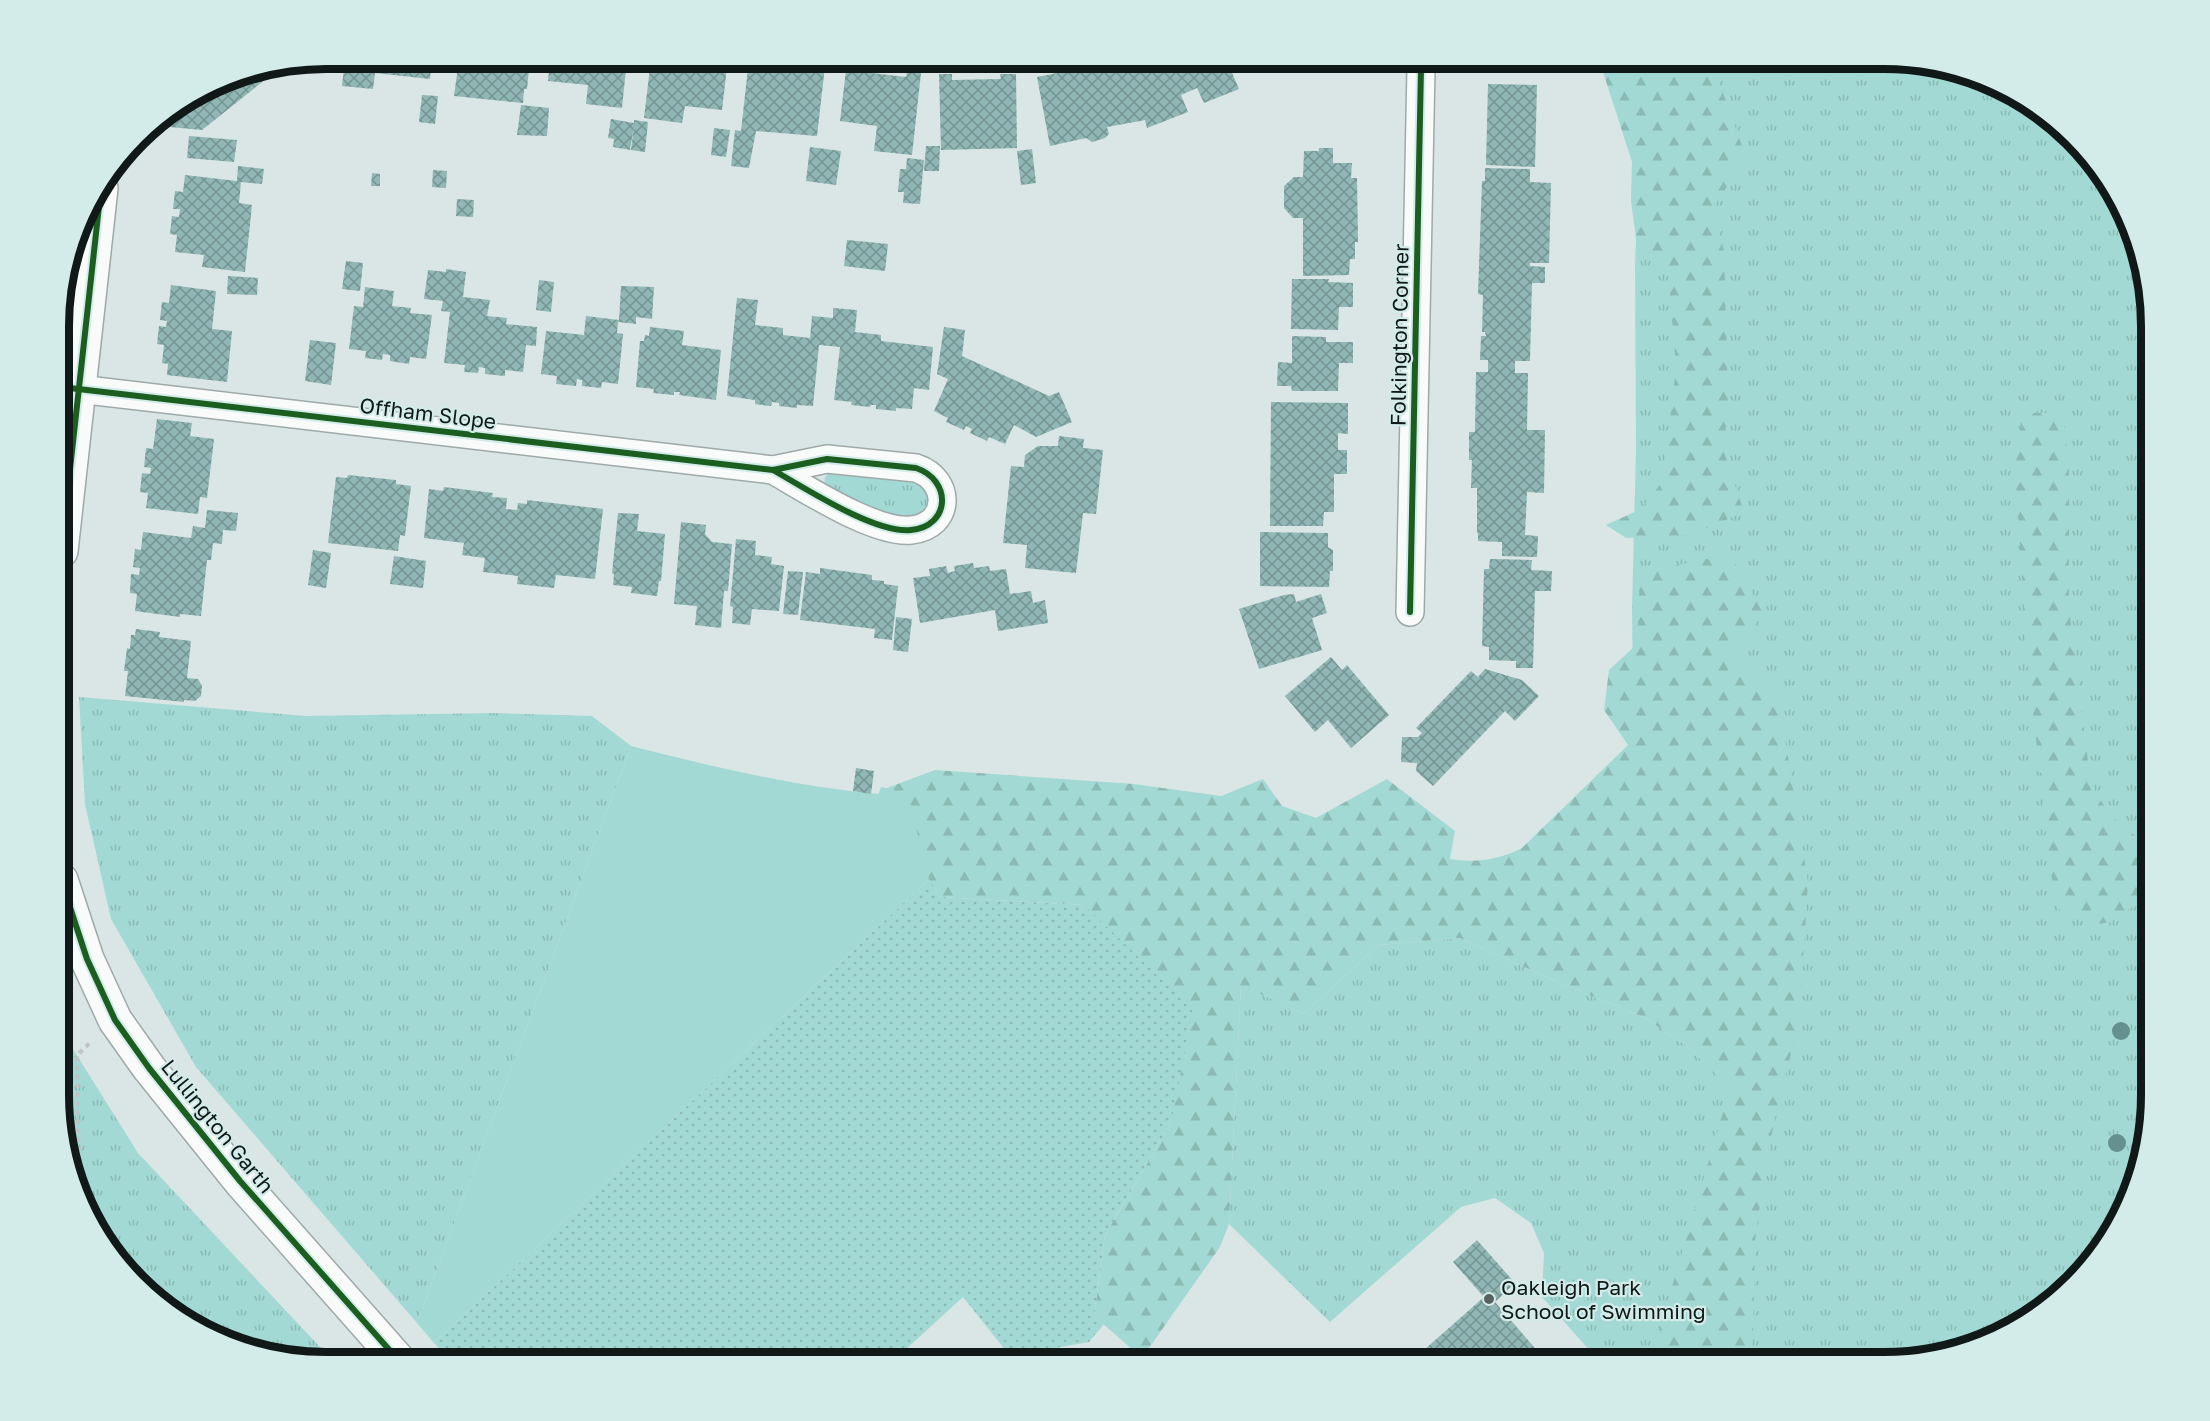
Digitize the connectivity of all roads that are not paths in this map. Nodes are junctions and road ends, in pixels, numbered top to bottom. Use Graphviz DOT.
graph roads {
  1 [pos="1420,69"];
  2 [pos="98,206"];
  3 [pos="70,388"];
  4 [pos="69,406"];
  5 [pos="773,470"];
  6 [pos="1410,612"];
  7 [pos="69,904"];
  8 [pos="391,1352"];
  1 -- 6 [label="street, Folkington Corner"];
  2 -- 3 [label="street"];
  3 -- 4 [label="street"];
  3 -- 5 [label="street, Offham Slope"];
  5 -- 5 [label="street, Offham Slope"];
  7 -- 8 [label="street, Lullington Garth"];
}
